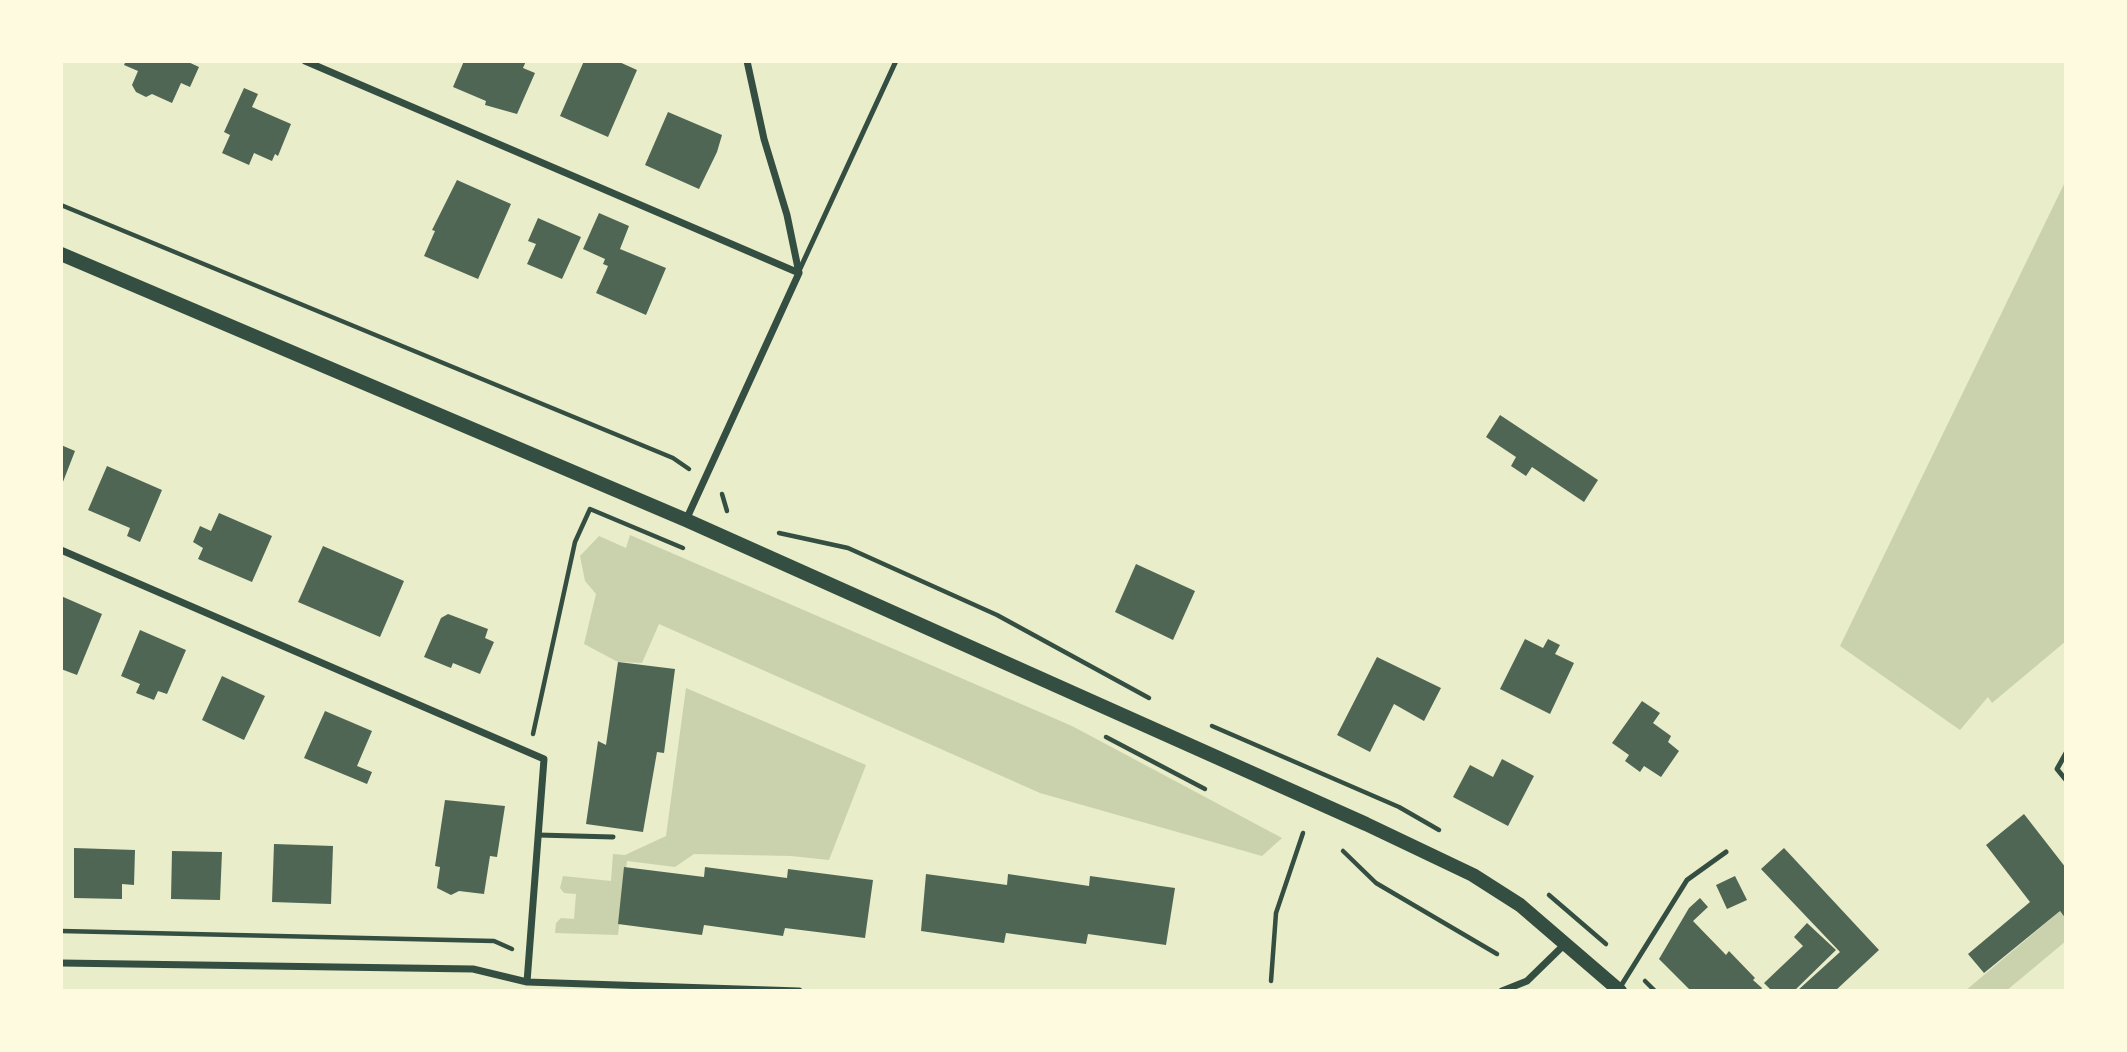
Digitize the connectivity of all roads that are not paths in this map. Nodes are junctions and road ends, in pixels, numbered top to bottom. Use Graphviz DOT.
graph roads {
  1 [pos="304,61"];
  2 [pos="747,61"];
  3 [pos="897,61"];
  4 [pos="61,254"];
  5 [pos="799,273"];
  6 [pos="686,520"];
  7 [pos="61,550"];
  8 [pos="2066,753"];
  9 [pos="2066,780"];
  10 [pos="538,835"];
  11 [pos="613,837"];
  12 [pos="1726,852"];
  13 [pos="1567,943"];
  14 [pos="61,963"];
  15 [pos="527,982"];
  16 [pos="1619,990"];
  17 [pos="800,991"];
  18 [pos="1502,991"];
  1 -- 5 [label="street"];
  2 -- 5 [label="street"];
  3 -- 5 [label="lane"];
  4 -- 6 [label="main road"];
  5 -- 6 [label="street"];
  6 -- 13 [label="main road"];
  7 -- 10 [label="street"];
  8 -- 9 [label="lane"];
  10 -- 11 [label="lane"];
  10 -- 15 [label="street"];
  12 -- 16 [label="lane"];
  13 -- 16 [label="main road"];
  13 -- 18 [label="street"];
  14 -- 15 [label="street"];
  15 -- 17 [label="street"];
}
